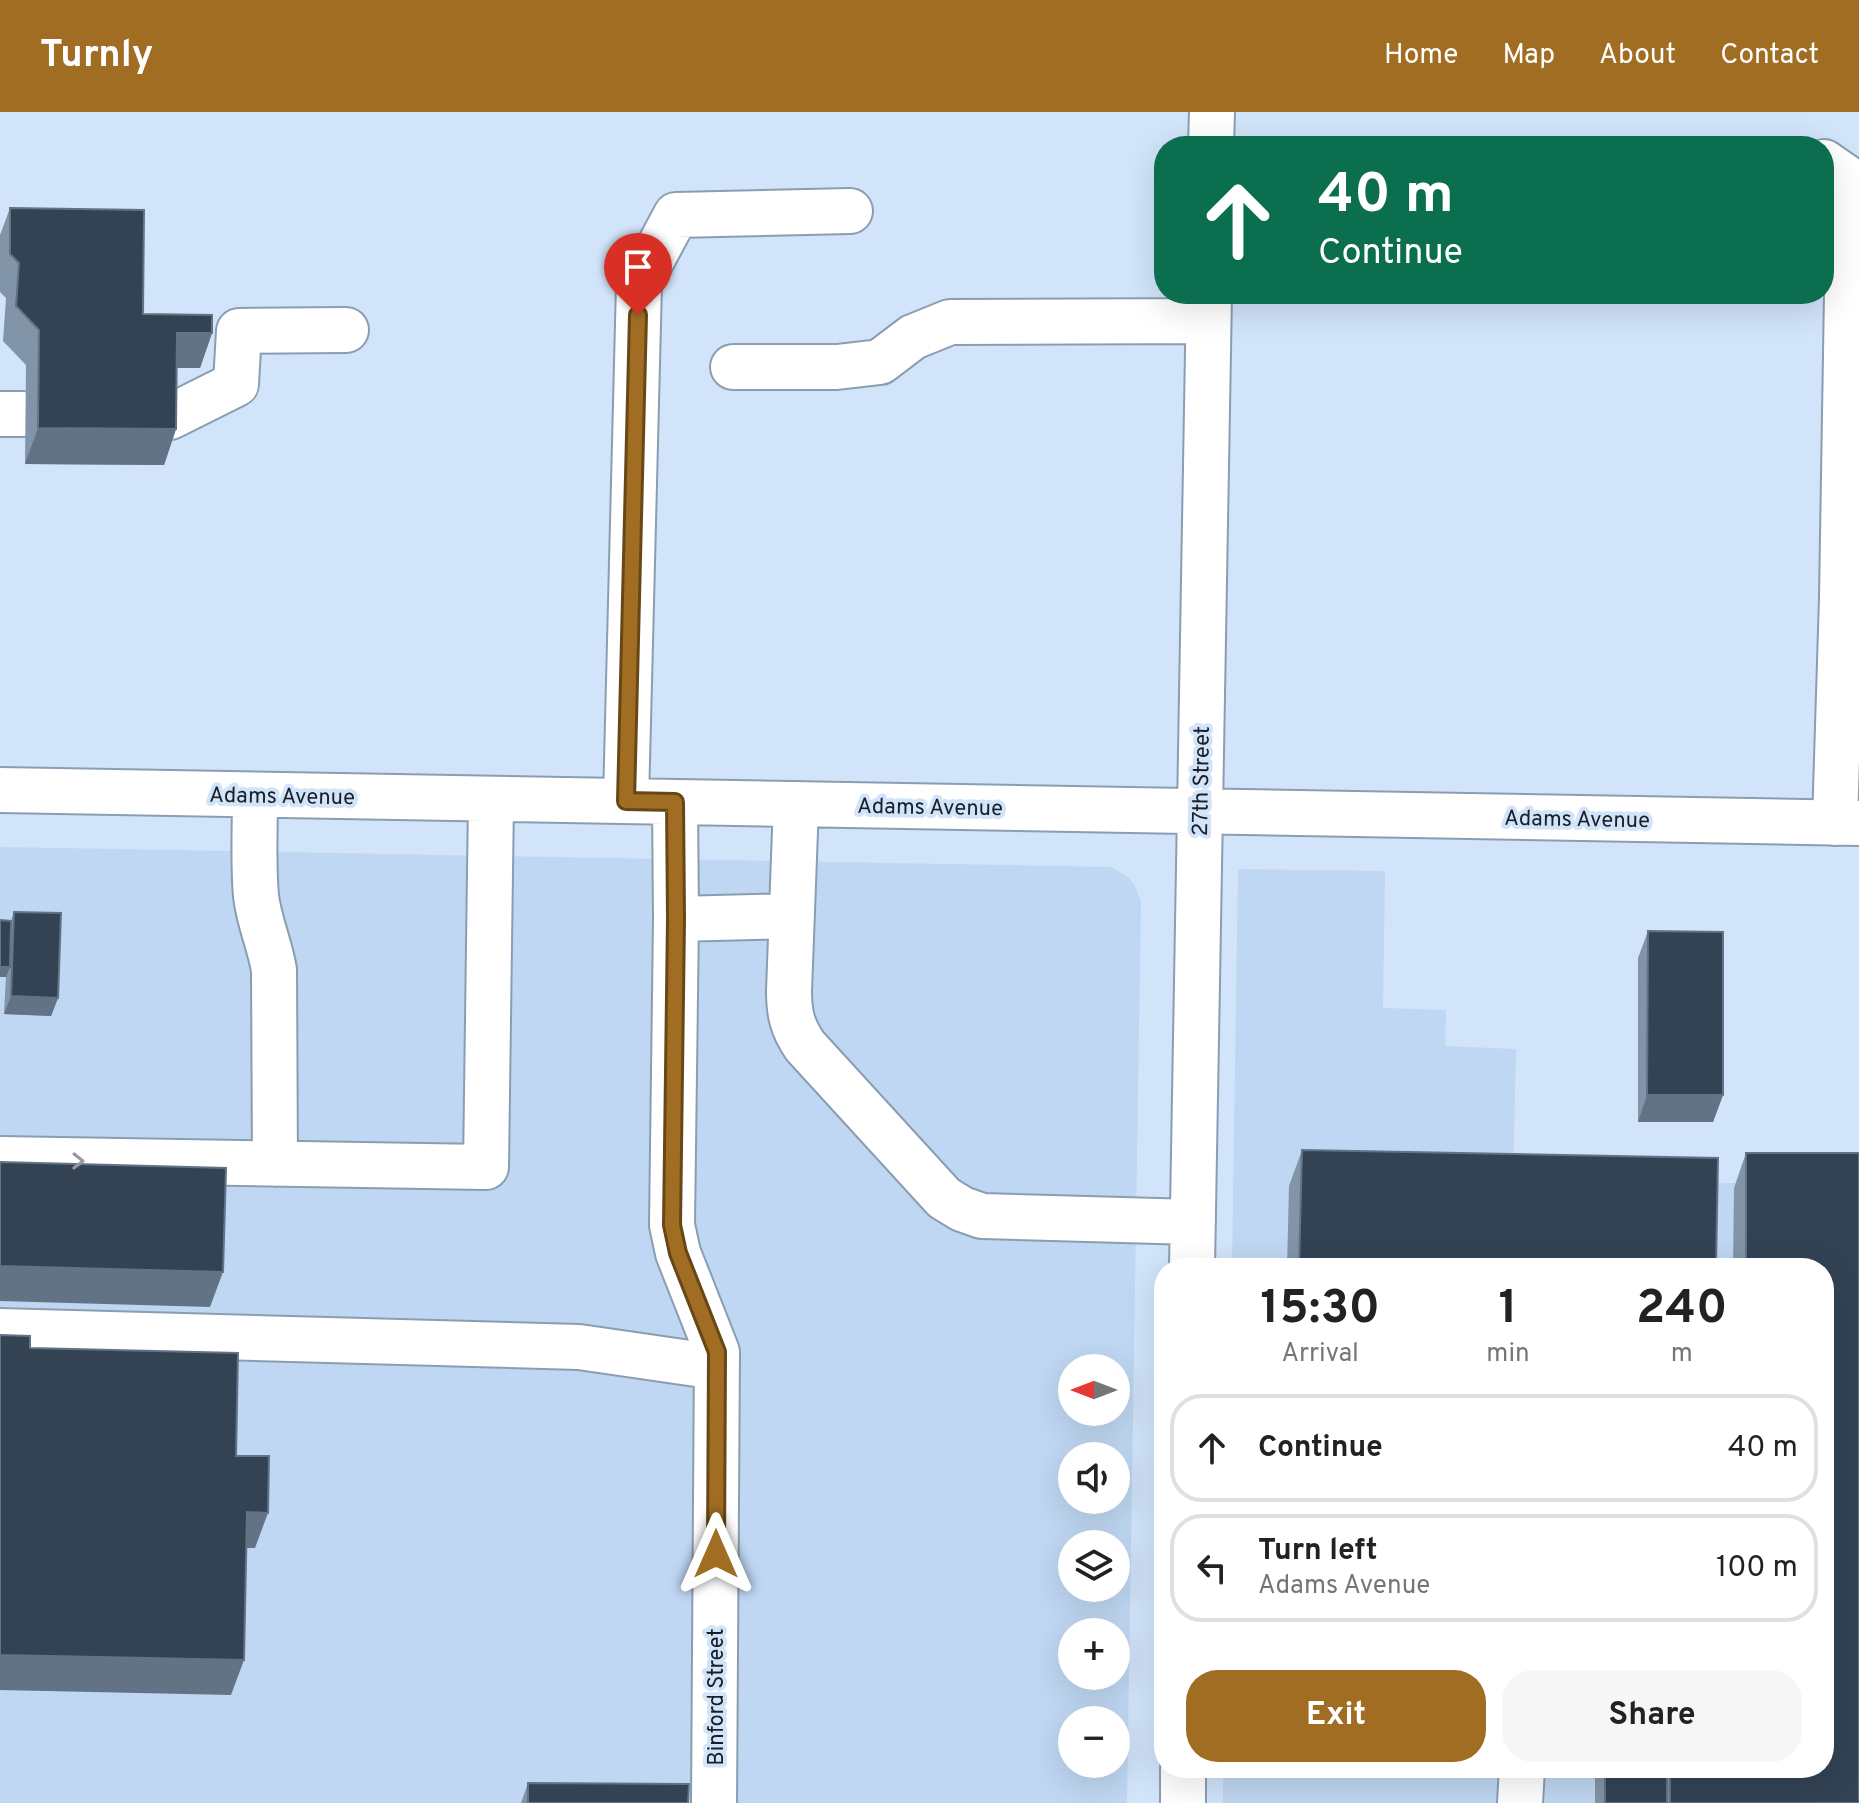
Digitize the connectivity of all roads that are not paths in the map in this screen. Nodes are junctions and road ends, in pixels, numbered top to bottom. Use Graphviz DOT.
graph roads {
  1 [pos="1212,112"];
  2 [pos="1211,136"];
  3 [pos="1834,169"];
  4 [pos="850,211"];
  5 [pos="1208,308"];
  6 [pos="346,330"];
  7 [pos="733,367"];
  8 [pos="170,417"];
  9 [pos="0,790"];
  10 [pos="255,795"];
  11 [pos="491,799"];
  12 [pos="626,801"];
  13 [pos="675,802"];
  14 [pos="796,804"];
  15 [pos="1200,811"];
  16 [pos="1847,823"];
  17 [pos="792,916"];
  18 [pos="676,919"];
  19 [pos="0,1159"];
  20 [pos="275,1164"];
  21 [pos="1193,1222"];
  22 [pos="1192,1258"];
  23 [pos="0,1331"];
  24 [pos="717,1359"];
  25 [pos="1183,1778"];
  26 [pos="1521,1778"];
  27 [pos="714,1803"];
  28 [pos="1183,1803"];
  29 [pos="1520,1803"];
  1 -- 2 [label="street"];
  3 -- 16 [label="street"];
  4 -- 12 [label="street"];
  5 -- 7 [label="street"];
  5 -- 15 [label="street, 27th Street"];
  6 -- 8 [label="street"];
  9 -- 10 [label="street, Adams Avenue"];
  10 -- 11 [label="street, Adams Avenue"];
  10 -- 20 [label="street"];
  11 -- 12 [label="street, Adams Avenue"];
  11 -- 20 [label="street"];
  12 -- 13 [label="street, Adams Avenue"];
  13 -- 14 [label="street, Adams Avenue"];
  13 -- 18 [label="street"];
  14 -- 15 [label="street, Adams Avenue"];
  14 -- 17 [label="street"];
  15 -- 16 [label="street, Adams Avenue"];
  15 -- 21 [label="street, 27th Street"];
  17 -- 18 [label="street"];
  17 -- 21 [label="street"];
  18 -- 24 [label="street"];
  19 -- 20 [label="street, one-way"];
  21 -- 22 [label="street, 27th Street"];
  23 -- 24 [label="street"];
  24 -- 27 [label="street, Binford Street"];
  25 -- 28 [label="street"];
  26 -- 29 [label="street"];
}
